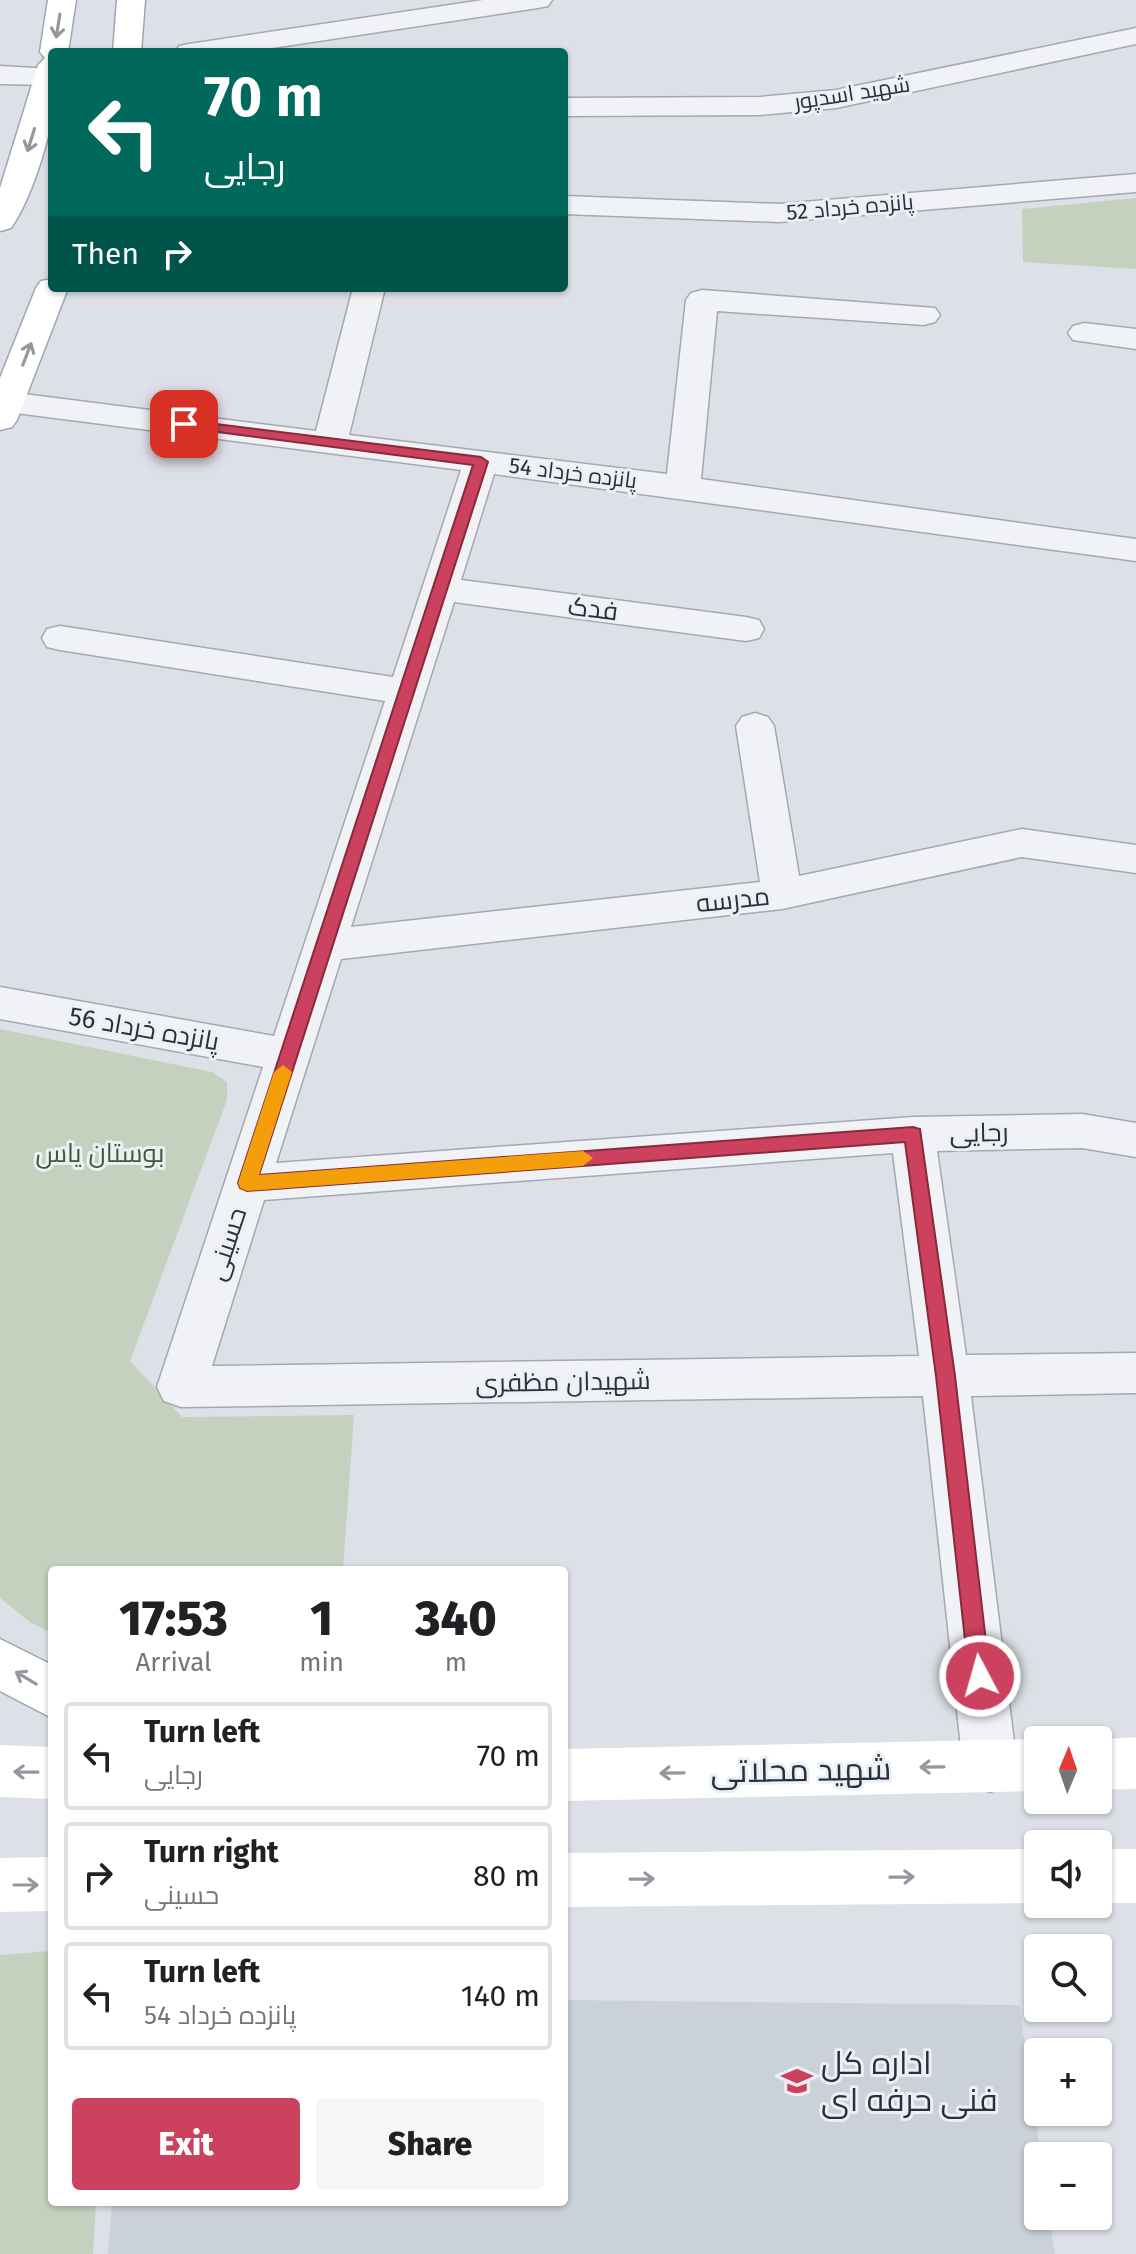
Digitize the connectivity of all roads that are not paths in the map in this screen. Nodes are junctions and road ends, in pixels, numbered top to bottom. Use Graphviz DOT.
graph roads {
  1 [pos="62,0"];
  2 [pos="131,0"];
  3 [pos="538,0"];
  4 [pos="1136,36"];
  5 [pos="55,48"];
  6 [pos="127,48"];
  7 [pos="216,48"];
  8 [pos="48,66"];
  9 [pos="0,75"];
  10 [pos="48,76"];
  11 [pos="568,107"];
  12 [pos="9,179"];
  13 [pos="1136,183"];
  14 [pos="568,205"];
  15 [pos="0,222"];
  16 [pos="50,292"];
  17 [pos="368,292"];
  18 [pos="924,315"];
  19 [pos="1084,333"];
  20 [pos="1136,339"];
  21 [pos="4,411"];
  22 [pos="330,443"];
  23 [pos="481,462"];
  24 [pos="683,487"];
  25 [pos="1136,550"];
  26 [pos="440,589"];
  27 [pos="746,629"];
  28 [pos="60,638"];
  29 [pos="406,692"];
  30 [pos="755,726"];
  31 [pos="1136,859"];
  32 [pos="782,894"];
  33 [pos="325,945"];
  34 [pos="0,1003"];
  35 [pos="288,1055"];
  36 [pos="913,1134"];
  37 [pos="1136,1140"];
  38 [pos="247,1183"];
  39 [pos="1136,1373"];
  40 [pos="945,1376"];
  41 [pos="181,1387"];
  42 [pos="0,1663"];
  43 [pos="48,1691"];
  44 [pos="1136,1763"];
  45 [pos="1112,1764"];
  46 [pos="1014,1765"];
  47 [pos="0,1771"];
  48 [pos="48,1773"];
  49 [pos="568,1775"];
  50 [pos="1024,1876"];
  51 [pos="1112,1876"];
  52 [pos="1136,1876"];
  53 [pos="568,1880"];
  54 [pos="48,1884"];
  55 [pos="0,1885"];
  1 -- 5 [label="main road, one-way"];
  2 -- 6 [label="main road"];
  3 -- 7 [label="street"];
  4 -- 11 [label="street, شهید اسدپور"];
  8 -- 9 [label="street"];
  10 -- 12 [label="main road, one-way"];
  12 -- 15 [label="main road"];
  13 -- 14 [label="street, پانزده خرداد 52"];
  21 -- 16 [label="main road, one-way"];
  17 -- 22 [label="street"];
  18 -- 24 [label="street"];
  19 -- 20 [label="street"];
  21 -- 22 [label="street, پانزده خرداد 54"];
  22 -- 23 [label="street, پانزده خرداد 54"];
  23 -- 24 [label="street, پانزده خرداد 54"];
  23 -- 26 [label="street, حسینی"];
  24 -- 25 [label="street, پانزده خرداد 54"];
  26 -- 27 [label="street, فدک"];
  26 -- 29 [label="street, حسینی"];
  28 -- 29 [label="street"];
  29 -- 33 [label="street, حسینی"];
  30 -- 32 [label="street"];
  31 -- 32 [label="street, مدرسه"];
  32 -- 33 [label="street, مدرسه"];
  33 -- 35 [label="street, حسینی"];
  34 -- 35 [label="street, پانزده خرداد 56"];
  35 -- 38 [label="street, حسینی"];
  36 -- 37 [label="street, رجایی"];
  36 -- 38 [label="street, رجایی"];
  36 -- 40 [label="street"];
  38 -- 41 [label="street, حسینی"];
  39 -- 40 [label="street, شهیدان مظفری"];
  40 -- 41 [label="street, شهیدان مظفری"];
  40 -- 46 [label="street"];
  43 -- 42 [label="main road, one-way"];
  44 -- 45 [label="main road"];
  46 -- 49 [label="main road, شهید محلاتی, one-way"];
  48 -- 47 [label="main road, one-way"];
  53 -- 50 [label="main road, one-way"];
  51 -- 52 [label="main road"];
  55 -- 54 [label="main road, one-way"];
}
